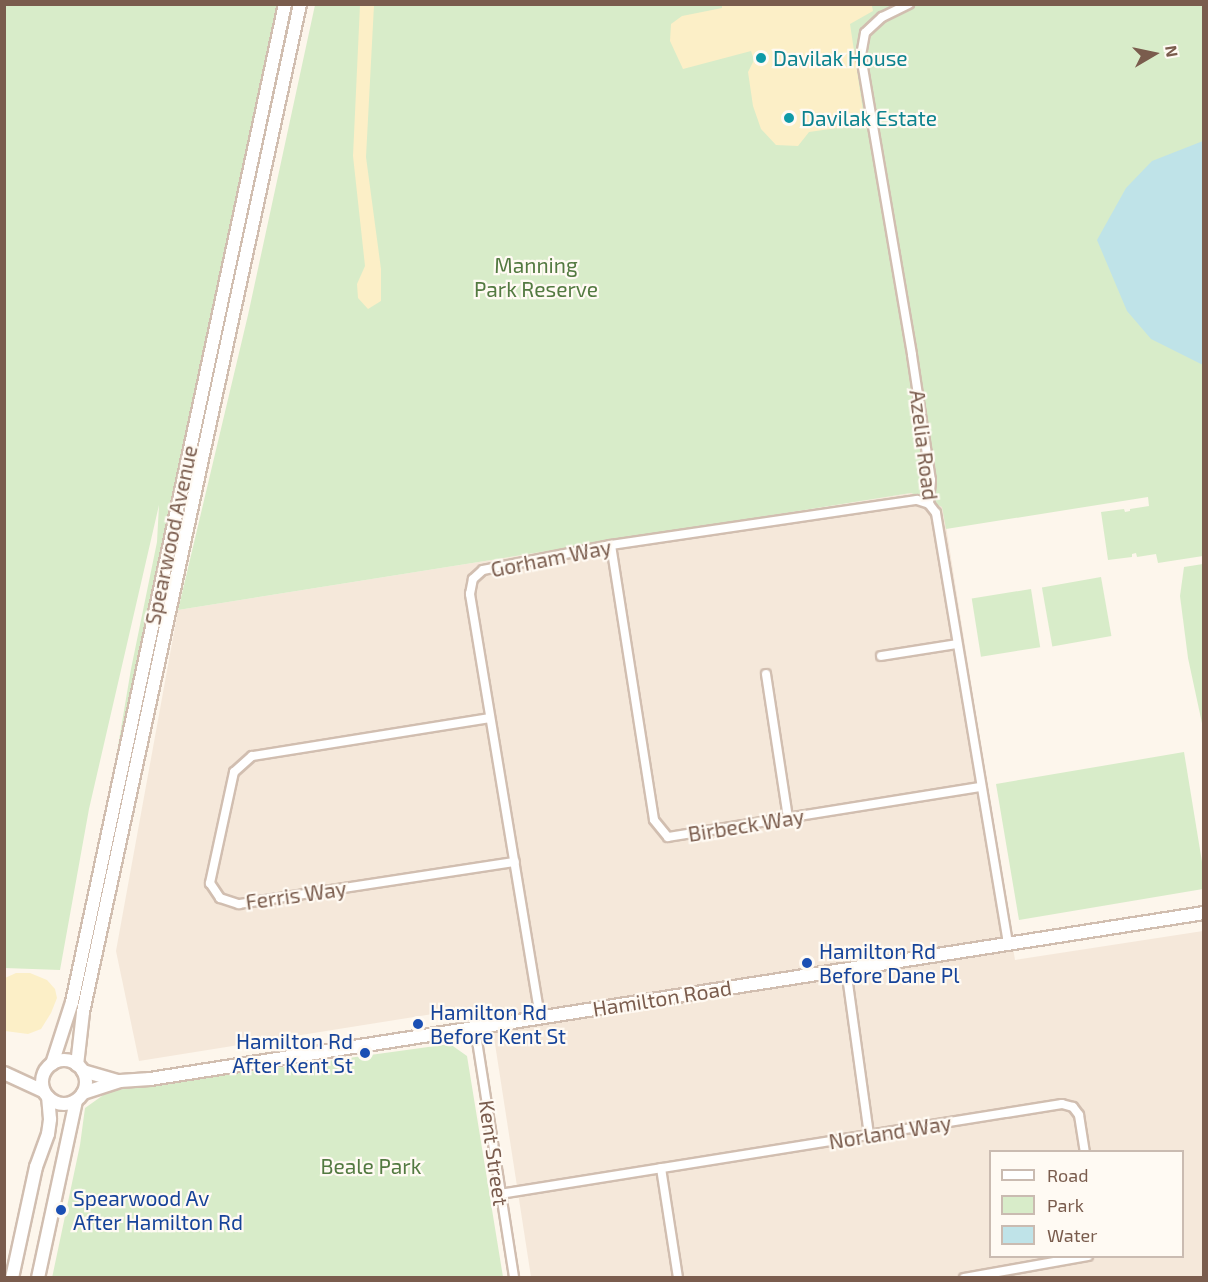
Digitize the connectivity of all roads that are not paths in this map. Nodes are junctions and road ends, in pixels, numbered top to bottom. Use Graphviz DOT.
graph roads {
  1 [pos="285,4"];
  2 [pos="300,4"];
  3 [pos="909,4"];
  4 [pos="929,504"];
  5 [pos="611,545"];
  6 [pos="957,644"];
  7 [pos="881,656"];
  8 [pos="766,674"];
  9 [pos="490,718"];
  10 [pos="980,787"];
  11 [pos="788,818"];
  12 [pos="515,862"];
  13 [pos="1203,913"];
  14 [pos="1008,944"];
  15 [pos="846,969"];
  16 [pos="540,1017"];
  17 [pos="475,1028"];
  18 [pos="48,1068"];
  19 [pos="80,1068"];
  20 [pos="8,1074"];
  21 [pos="120,1081"];
  22 [pos="46,1094"];
  23 [pos="80,1097"];
  24 [pos="869,1135"];
  25 [pos="1085,1150"];
  26 [pos="661,1168"];
  27 [pos="500,1194"];
  28 [pos="1082,1258"];
  29 [pos="12,1278"];
  30 [pos="39,1278"];
  31 [pos="514,1278"];
  32 [pos="678,1278"];
  33 [pos="964,1278"];
  1 -- 18 [label="main road, Spearwood Avenue"];
  2 -- 19 [label="main road, Spearwood Avenue"];
  3 -- 4 [label="street, Azelia Road"];
  4 -- 5 [label="street, Gorham Way"];
  4 -- 6 [label="street, Azelia Road"];
  5 -- 9 [label="street, Gorham Way"];
  5 -- 11 [label="street, Birbeck Way"];
  6 -- 7 [label="street"];
  6 -- 10 [label="street, Azelia Road"];
  8 -- 11 [label="street"];
  9 -- 12 [label="street, Gorham Way"];
  9 -- 12 [label="street, Ferris Way"];
  10 -- 11 [label="street, Birbeck Way"];
  10 -- 14 [label="street, Azelia Road"];
  12 -- 16 [label="street, Gorham Way"];
  13 -- 14 [label="main road, Hamilton Road"];
  14 -- 15 [label="main road, Hamilton Road"];
  15 -- 16 [label="main road, Hamilton Road"];
  15 -- 24 [label="street"];
  16 -- 17 [label="main road, Hamilton Road"];
  17 -- 21 [label="main road, Hamilton Road"];
  17 -- 27 [label="street, Kent Street"];
  18 -- 19 [label="main road"];
  18 -- 20 [label="main road"];
  18 -- 22 [label="main road"];
  19 -- 21 [label="main road, Hamilton Road"];
  19 -- 23 [label="main road"];
  20 -- 22 [label="main road"];
  21 -- 23 [label="main road, Hamilton Road"];
  22 -- 23 [label="main road"];
  22 -- 29 [label="main road"];
  23 -- 30 [label="main road"];
  24 -- 25 [label="street, Norland Way"];
  24 -- 26 [label="street, Norland Way"];
  26 -- 27 [label="street, Norland Way"];
  26 -- 32 [label="street"];
  27 -- 31 [label="street, Kent Street"];
  28 -- 33 [label="street"];
}
